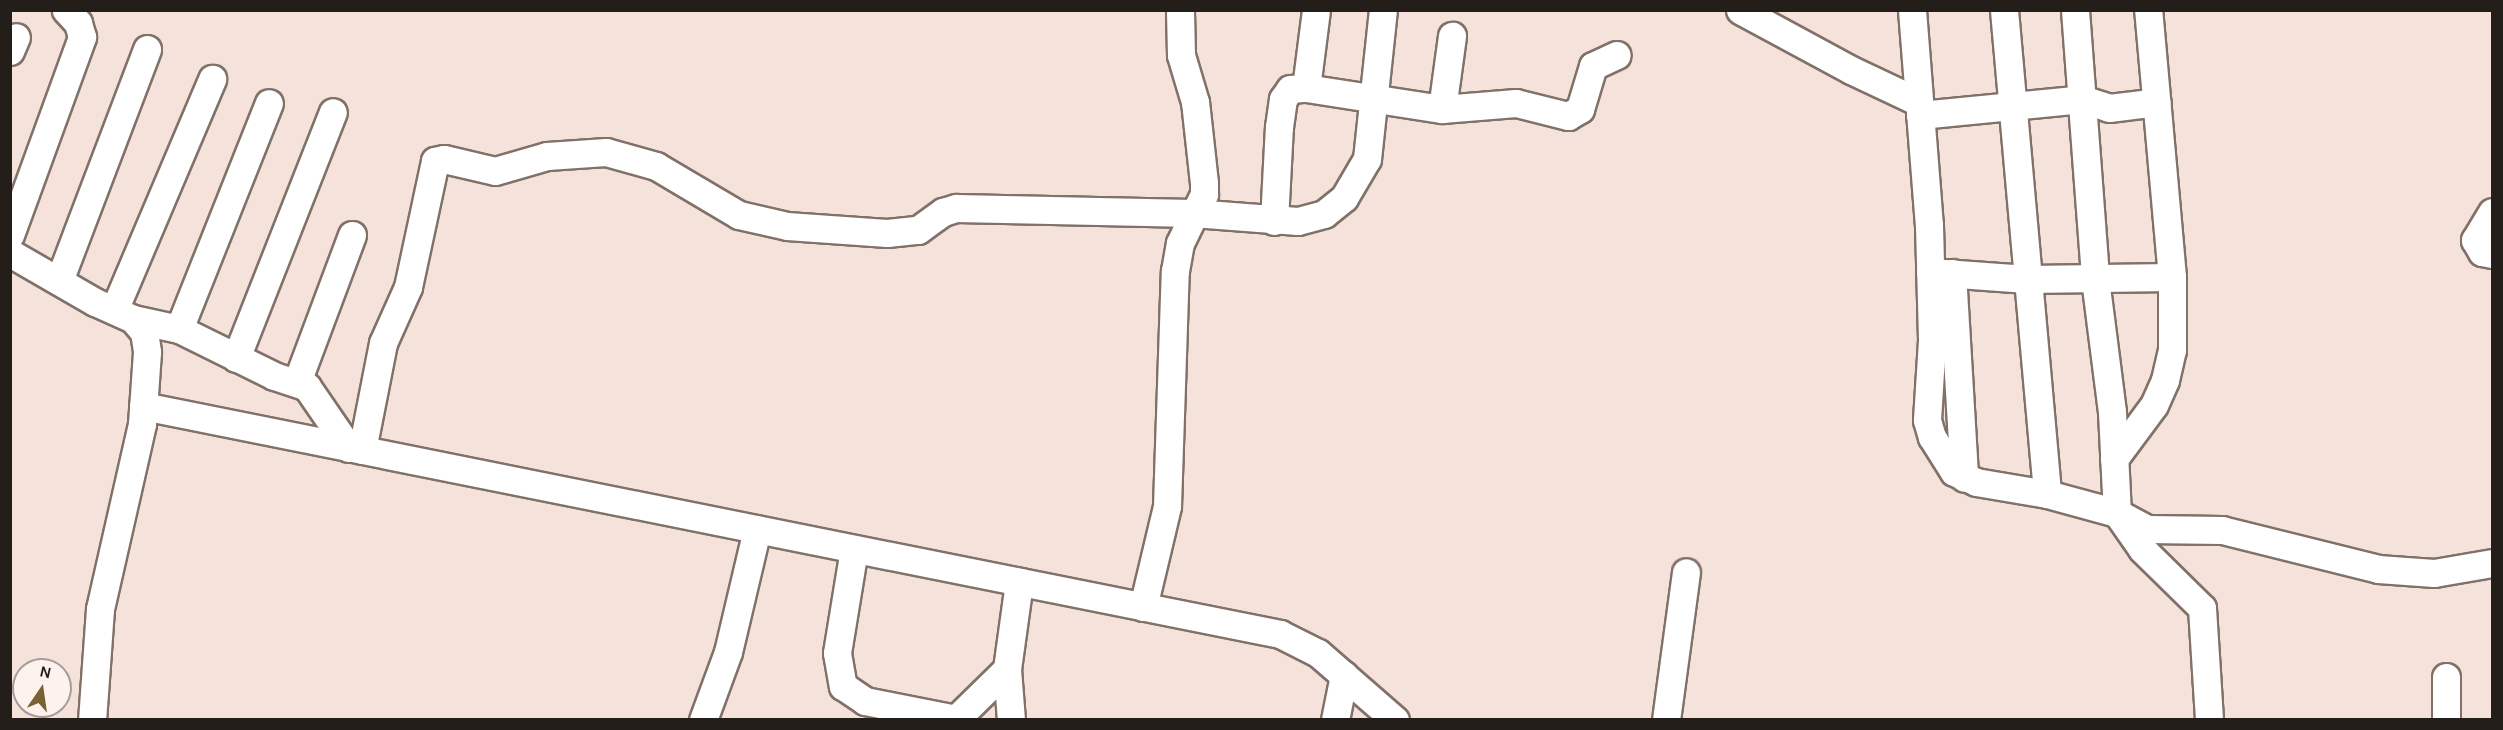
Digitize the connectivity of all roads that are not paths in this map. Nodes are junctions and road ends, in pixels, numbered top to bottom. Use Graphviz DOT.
graph roads {
  1 [pos="66,10"];
  2 [pos="1180,10"];
  3 [pos="1316,10"];
  4 [pos="1383,10"];
  5 [pos="1740,10"];
  6 [pos="1912,10"];
  7 [pos="2004,10"];
  8 [pos="2075,10"];
  9 [pos="2148,10"];
  10 [pos="1452,36"];
  11 [pos="147,49"];
  12 [pos="1617,55"];
  13 [pos="212,79"];
  14 [pos="1306,88"];
  15 [pos="1371,98"];
  16 [pos="2082,99"];
  17 [pos="2157,102"];
  18 [pos="269,103"];
  19 [pos="2014,105"];
  20 [pos="1442,109"];
  21 [pos="1920,109"];
  22 [pos="333,112"];
  23 [pos="2493,212"];
  24 [pos="1193,213"];
  25 [pos="1274,221"];
  26 [pos="10,235"];
  27 [pos="352,235"];
  28 [pos="10,253"];
  29 [pos="2493,254"];
  30 [pos="1941,272"];
  31 [pos="2172,277"];
  32 [pos="2027,279"];
  33 [pos="2096,279"];
  34 [pos="59,281"];
  35 [pos="124,314"];
  36 [pos="179,329"];
  37 [pos="236,358"];
  38 [pos="297,382"];
  39 [pos="143,406"];
  40 [pos="356,449"];
  41 [pos="2114,459"];
  42 [pos="2047,494"];
  43 [pos="2116,513"];
  44 [pos="757,529"];
  45 [pos="854,549"];
  46 [pos="2493,563"];
  47 [pos="1686,572"];
  48 [pos="1019,582"];
  49 [pos="1143,606"];
  50 [pos="1008,669"];
  51 [pos="1344,675"];
  52 [pos="2446,677"];
  53 [pos="955,719"];
  54 [pos="92,720"];
  55 [pos="704,720"];
  56 [pos="1011,720"];
  57 [pos="1335,720"];
  58 [pos="1395,720"];
  59 [pos="1666,720"];
  60 [pos="2209,720"];
  61 [pos="2446,720"];
  1 -- 26 [label="street"];
  2 -- 24 [label="street"];
  3 -- 14 [label="street"];
  4 -- 15 [label="street"];
  5 -- 21 [label="street"];
  6 -- 21 [label="street"];
  7 -- 19 [label="street"];
  8 -- 16 [label="street"];
  9 -- 17 [label="street"];
  10 -- 20 [label="street"];
  11 -- 34 [label="street"];
  12 -- 20 [label="street"];
  13 -- 35 [label="street"];
  14 -- 15 [label="street"];
  14 -- 25 [label="street"];
  15 -- 20 [label="street"];
  15 -- 25 [label="street"];
  16 -- 17 [label="street"];
  16 -- 19 [label="street"];
  16 -- 33 [label="street"];
  17 -- 31 [label="street"];
  18 -- 36 [label="street"];
  19 -- 21 [label="street"];
  19 -- 32 [label="street"];
  21 -- 30 [label="street"];
  22 -- 37 [label="street"];
  23 -- 29 [label="street"];
  24 -- 25 [label="street"];
  24 -- 40 [label="street"];
  24 -- 49 [label="street"];
  27 -- 38 [label="street"];
  28 -- 34 [label="street"];
  30 -- 32 [label="street"];
  30 -- 42 [label="street"];
  31 -- 33 [label="street"];
  31 -- 41 [label="street"];
  32 -- 33 [label="street"];
  32 -- 42 [label="street"];
  33 -- 41 [label="street"];
  34 -- 35 [label="street"];
  35 -- 36 [label="street"];
  35 -- 39 [label="street"];
  36 -- 37 [label="street"];
  37 -- 38 [label="street"];
  38 -- 40 [label="street"];
  39 -- 40 [label="street"];
  39 -- 54 [label="street"];
  40 -- 44 [label="street"];
  41 -- 43 [label="street"];
  42 -- 43 [label="street"];
  43 -- 46 [label="street"];
  43 -- 60 [label="street"];
  44 -- 45 [label="street"];
  44 -- 55 [label="street"];
  45 -- 48 [label="street"];
  45 -- 53 [label="street"];
  47 -- 59 [label="street"];
  48 -- 49 [label="street"];
  48 -- 50 [label="street"];
  49 -- 51 [label="street"];
  50 -- 53 [label="street"];
  50 -- 56 [label="street"];
  51 -- 57 [label="street"];
  51 -- 58 [label="street"];
  52 -- 61 [label="street"];
}
